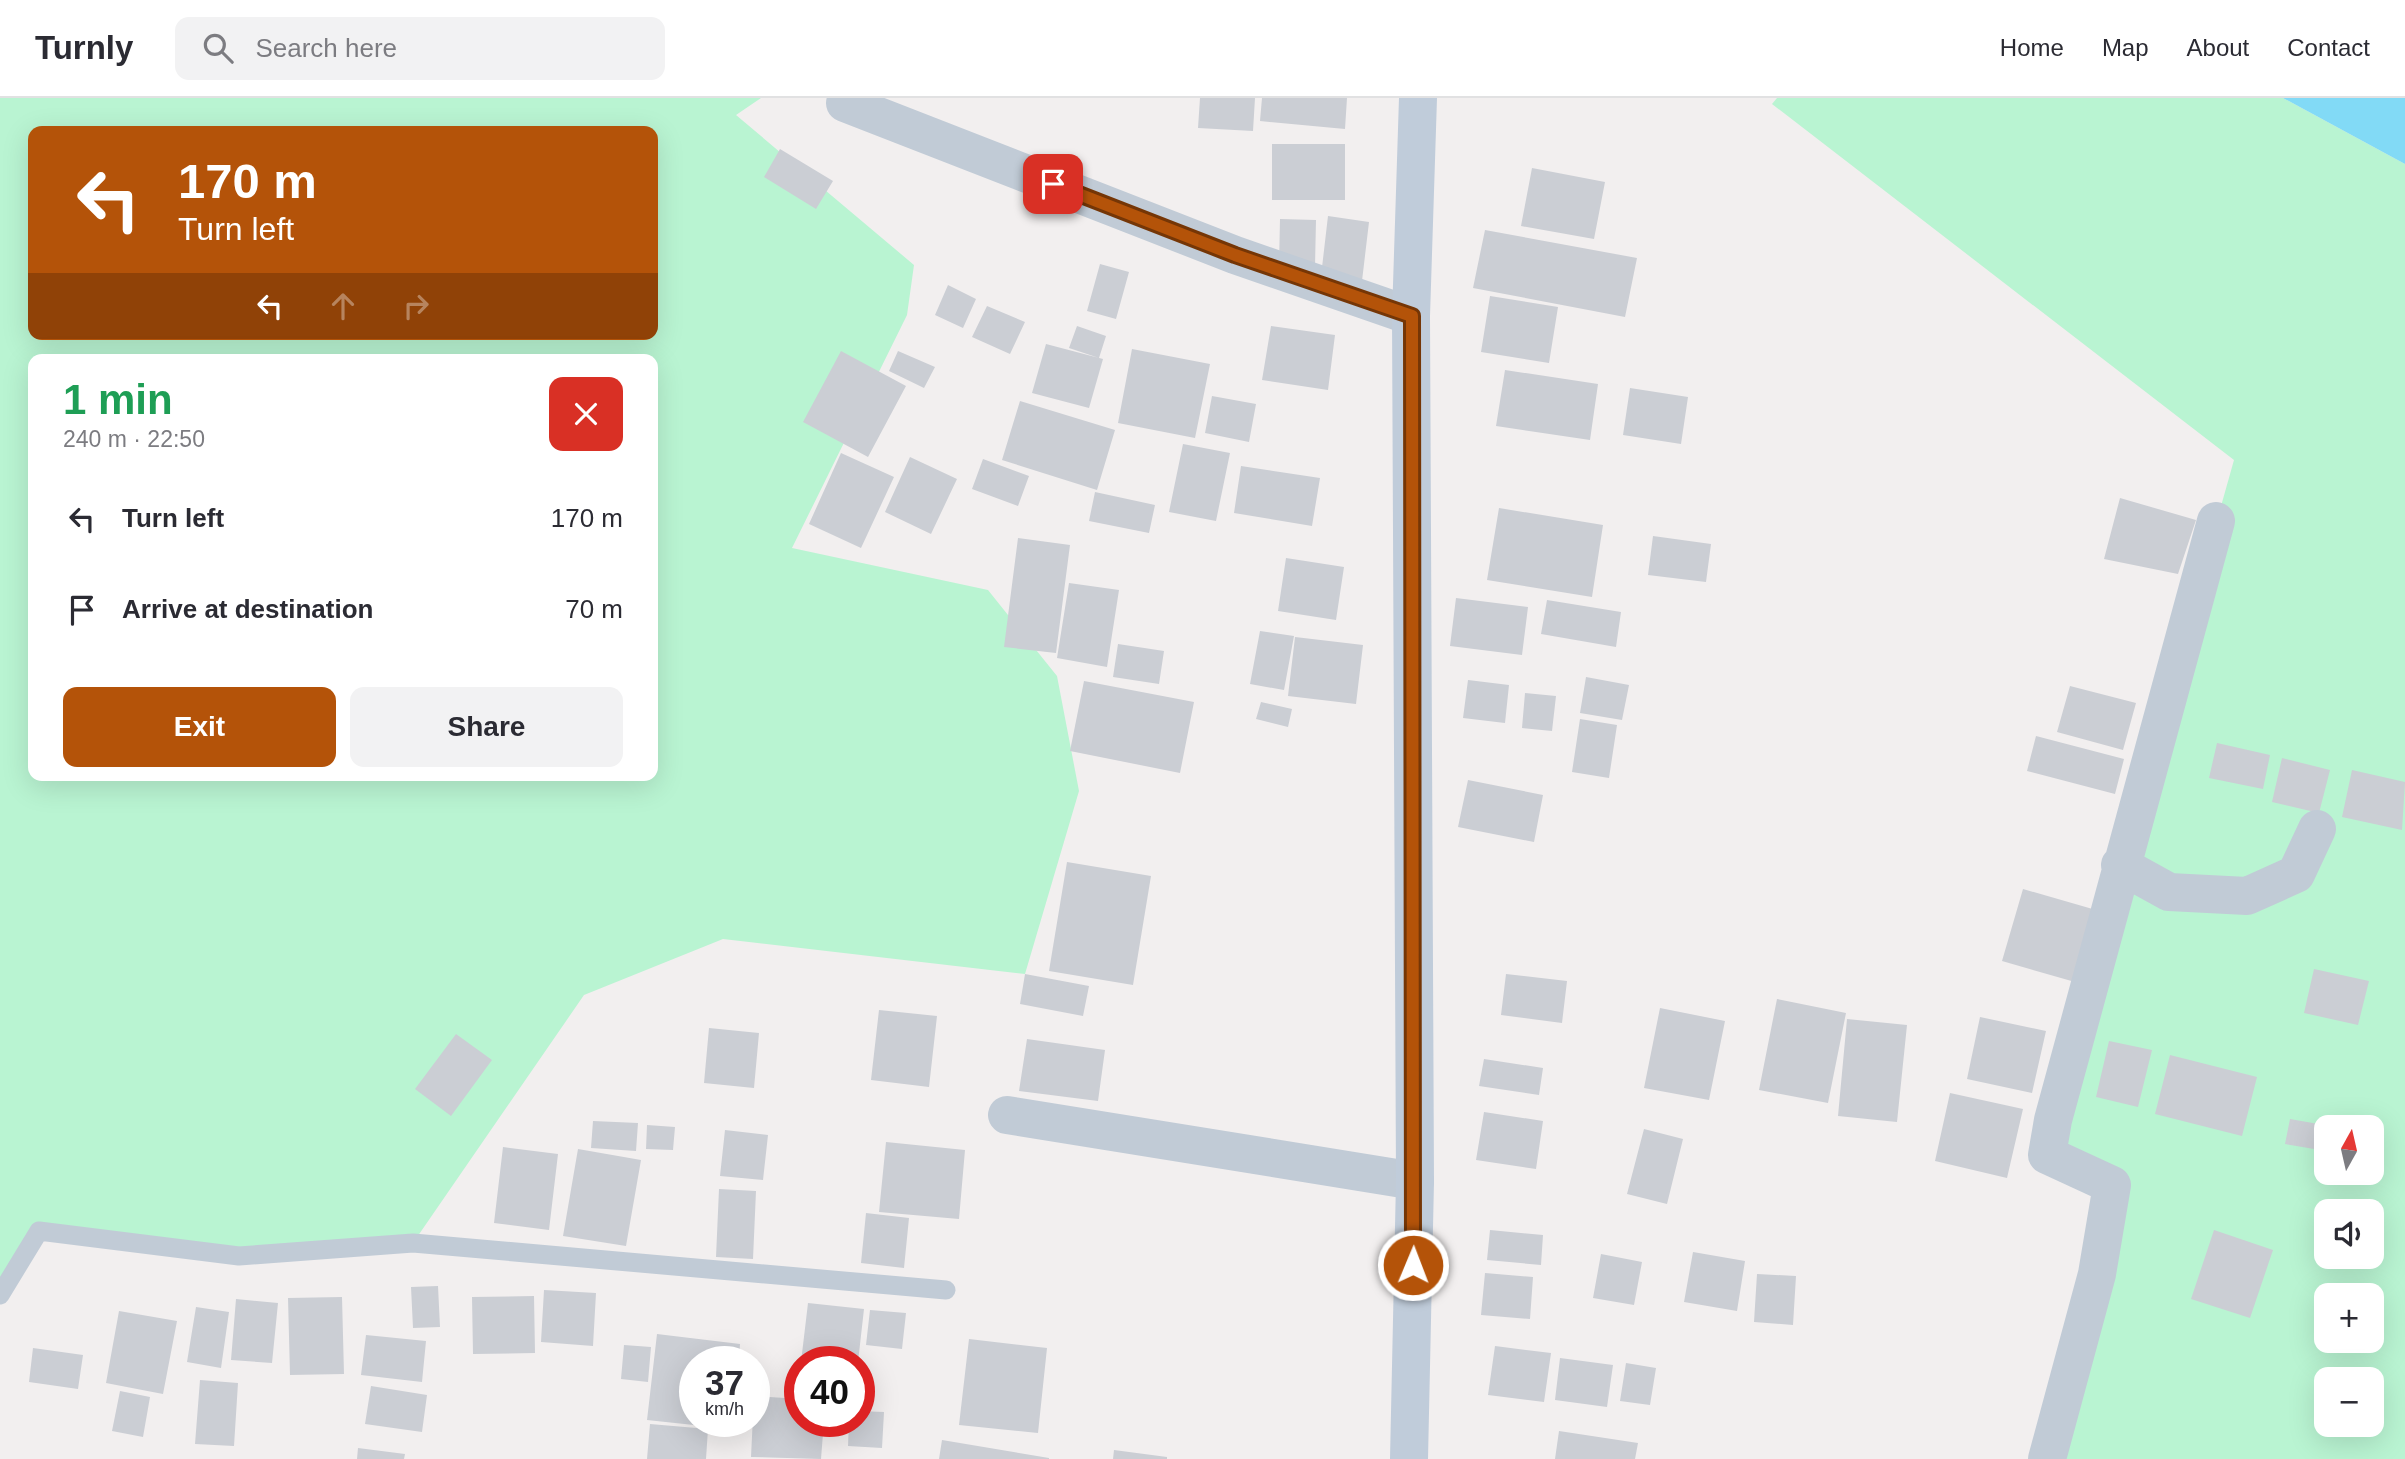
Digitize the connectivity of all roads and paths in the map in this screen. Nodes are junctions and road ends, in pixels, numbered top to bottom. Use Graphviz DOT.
graph roads {
  1 [pos="1418,98"];
  2 [pos="845,103"];
  3 [pos="1412,316"];
  4 [pos="2216,521"];
  5 [pos="2317,829"];
  6 [pos="2120,865"];
  7 [pos="1007,1115"];
  8 [pos="1415,1181"];
  9 [pos="946,1290"];
  10 [pos="0,1295"];
  11 [pos="1409,1459"];
  12 [pos="2047,1459"];
  1 -- 3 [label="street"];
  2 -- 3 [label="street"];
  3 -- 8 [label="street"];
  4 -- 6 [label="street"];
  5 -- 6 [label="street"];
  6 -- 12 [label="street"];
  7 -- 8 [label="street"];
  8 -- 11 [label="street"];
  9 -- 10 [label="lane"];
}
